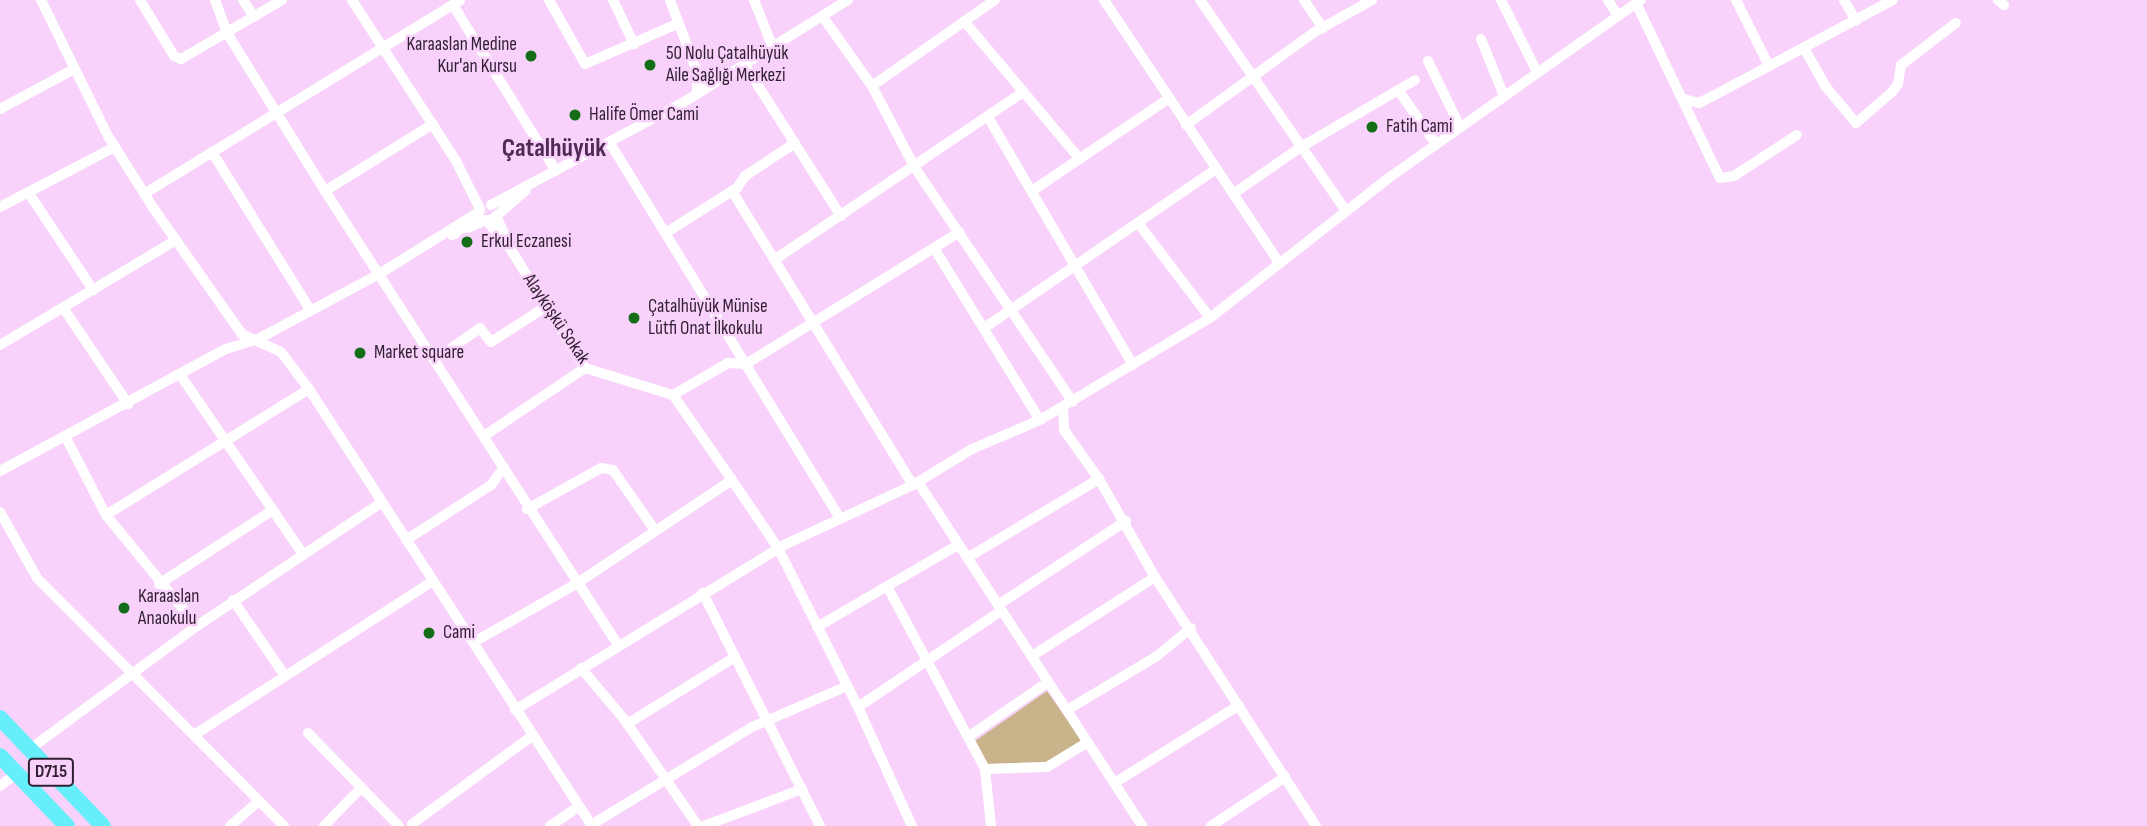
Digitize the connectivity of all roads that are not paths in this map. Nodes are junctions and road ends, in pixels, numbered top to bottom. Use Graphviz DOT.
graph roads {
  1 [pos="56,0"];
  2 [pos="140,0"];
  3 [pos="215,0"];
  4 [pos="243,0"];
  5 [pos="282,0"];
  6 [pos="352,0"];
  7 [pos="549,0"];
  8 [pos="613,0"];
  9 [pos="670,0"];
  10 [pos="754,0"];
  11 [pos="995,0"];
  12 [pos="1104,0"];
  13 [pos="1200,0"];
  14 [pos="1304,0"];
  15 [pos="1372,0"];
  16 [pos="1501,0"];
  17 [pos="1608,0"];
  18 [pos="1736,0"];
  19 [pos="1844,0"];
  20 [pos="1894,0"];
  21 [pos="457,2"];
  22 [pos="843,2"];
  23 [pos="1639,2"];
  24 [pos="43,3"];
  25 [pos="1618,16"];
  26 [pos="254,17"];
  27 [pos="822,17"];
  28 [pos="964,20"];
  29 [pos="1856,21"];
  30 [pos="1956,23"];
  31 [pos="677,24"];
  32 [pos="1323,28"];
  33 [pos="227,33"];
  34 [pos="1481,39"];
  35 [pos="634,44"];
  36 [pos="384,47"];
  37 [pos="773,48"];
  38 [pos="1804,48"];
  39 [pos="1428,61"];
  40 [pos="745,65"];
  41 [pos="1769,66"];
  42 [pos="74,69"];
  43 [pos="1537,72"];
  44 [pos="1251,76"];
  45 [pos="1415,80"];
  46 [pos="872,86"];
  47 [pos="1398,90"];
  48 [pos="1023,92"];
  49 [pos="697,94"];
  50 [pos="1504,96"];
  51 [pos="1168,99"];
  52 [pos="1684,99"];
  53 [pos="0,109"];
  54 [pos="277,113"];
  55 [pos="988,117"];
  56 [pos="433,124"];
  57 [pos="1186,125"];
  58 [pos="1461,127"];
  59 [pos="1797,135"];
  60 [pos="610,143"];
  61 [pos="795,143"];
  62 [pos="1436,144"];
  63 [pos="1301,147"];
  64 [pos="115,148"];
  65 [pos="212,152"];
  66 [pos="1080,159"];
  67 [pos="915,168"];
  68 [pos="1216,169"];
  69 [pos="556,171"];
  70 [pos="325,191"];
  71 [pos="732,191"];
  72 [pos="1032,191"];
  73 [pos="28,192"];
  74 [pos="144,194"];
  75 [pos="1233,194"];
  76 [pos="0,207"];
  77 [pos="1346,211"];
  78 [pos="488,213"];
  79 [pos="841,216"];
  80 [pos="1138,223"];
  81 [pos="667,232"];
  82 [pos="960,233"];
  83 [pos="176,240"];
  84 [pos="934,248"];
  85 [pos="774,260"];
  86 [pos="1279,262"];
  87 [pos="1077,266"];
  88 [pos="379,274"];
  89 [pos="93,290"];
  90 [pos="547,306"];
  91 [pos="309,308"];
  92 [pos="64,309"];
  93 [pos="1014,310"];
  94 [pos="1210,318"];
  95 [pos="813,324"];
  96 [pos="984,328"];
  97 [pos="256,340"];
  98 [pos="0,345"];
  99 [pos="434,360"];
  100 [pos="746,364"];
  101 [pos="1133,365"];
  102 [pos="585,368"];
  103 [pos="181,376"];
  104 [pos="309,389"];
  105 [pos="673,395"];
  106 [pos="128,404"];
  107 [pos="1068,405"];
  108 [pos="1040,420"];
  109 [pos="65,436"];
  110 [pos="484,436"];
  111 [pos="226,441"];
  112 [pos="504,467"];
  113 [pos="0,471"];
  114 [pos="732,480"];
  115 [pos="1099,480"];
  116 [pos="915,484"];
  117 [pos="381,503"];
  118 [pos="527,509"];
  119 [pos="273,510"];
  120 [pos="0,512"];
  121 [pos="106,515"];
  122 [pos="839,516"];
  123 [pos="1126,521"];
  124 [pos="654,529"];
  125 [pos="406,540"];
  126 [pos="958,545"];
  127 [pos="778,548"];
  128 [pos="302,553"];
  129 [pos="967,558"];
  130 [pos="1155,577"];
  131 [pos="433,581"];
  132 [pos="159,584"];
  133 [pos="576,584"];
  134 [pos="888,589"];
  135 [pos="703,593"];
  136 [pos="233,600"];
  137 [pos="1000,608"];
  138 [pos="197,626"];
  139 [pos="817,627"];
  140 [pos="1191,628"];
  141 [pos="474,642"];
  142 [pos="618,645"];
  143 [pos="1032,656"];
  144 [pos="735,657"];
  145 [pos="927,659"];
  146 [pos="581,668"];
  147 [pos="132,672"];
  148 [pos="285,676"];
  149 [pos="1048,682"];
  150 [pos="847,686"];
  151 [pos="1239,705"];
  152 [pos="858,707"];
  153 [pos="515,709"];
  154 [pos="1067,710"];
  155 [pos="0,718"];
  156 [pos="768,721"];
  157 [pos="627,724"];
  158 [pos="308,733"];
  159 [pos="194,735"];
  160 [pos="532,736"];
  161 [pos="968,737"];
  162 [pos="1088,742"];
  163 [pos="30,749"];
  164 [pos="0,756"];
  165 [pos="985,769"];
  166 [pos="17,773"];
  167 [pos="1285,777"];
  168 [pos="665,779"];
  169 [pos="1116,782"];
  170 [pos="0,786"];
  171 [pos="360,789"];
  172 [pos="802,789"];
  173 [pos="258,802"];
  174 [pos="578,807"];
  175 [pos="410,825"];
  176 [pos="67,826"];
  177 [pos="103,826"];
  178 [pos="230,826"];
  179 [pos="284,826"];
  180 [pos="324,826"];
  181 [pos="399,826"];
  182 [pos="550,826"];
  183 [pos="591,826"];
  184 [pos="698,826"];
  185 [pos="704,826"];
  186 [pos="820,826"];
  187 [pos="912,826"];
  188 [pos="991,826"];
  189 [pos="1142,826"];
  190 [pos="1211,826"];
  191 [pos="1316,826"];
  1 -- 24 [label="street"];
  2 -- 33 [label="street"];
  3 -- 33 [label="street"];
  4 -- 26 [label="street"];
  5 -- 26 [label="street"];
  6 -- 36 [label="street, Alayköşkü Sokak"];
  7 -- 35 [label="street"];
  8 -- 35 [label="street"];
  9 -- 31 [label="street"];
  10 -- 37 [label="street"];
  11 -- 28 [label="street"];
  12 -- 51 [label="street"];
  13 -- 44 [label="street"];
  14 -- 32 [label="street"];
  15 -- 32 [label="street"];
  16 -- 43 [label="street"];
  17 -- 25 [label="street"];
  18 -- 41 [label="street"];
  19 -- 29 [label="street"];
  20 -- 29 [label="street"];
  21 -- 36 [label="street"];
  21 -- 69 [label="street"];
  22 -- 27 [label="street"];
  23 -- 25 [label="street"];
  23 -- 52 [label="street"];
  24 -- 42 [label="street"];
  25 -- 43 [label="street"];
  26 -- 33 [label="street"];
  27 -- 37 [label="street"];
  27 -- 46 [label="street"];
  28 -- 46 [label="street"];
  28 -- 48 [label="street"];
  29 -- 38 [label="street"];
  30 -- 38 [label="street"];
  31 -- 35 [label="street"];
  31 -- 49 [label="street"];
  32 -- 44 [label="street"];
  33 -- 54 [label="street"];
  34 -- 50 [label="street"];
  36 -- 54 [label="street"];
  36 -- 56 [label="street, Alayköşkü Sokak"];
  37 -- 40 [label="street"];
  38 -- 41 [label="street"];
  39 -- 58 [label="street"];
  40 -- 49 [label="street"];
  40 -- 61 [label="street"];
  41 -- 52 [label="street"];
  42 -- 53 [label="street"];
  42 -- 64 [label="street"];
  43 -- 50 [label="street"];
  44 -- 57 [label="street"];
  44 -- 63 [label="street"];
  45 -- 47 [label="street"];
  46 -- 67 [label="street"];
  47 -- 62 [label="street"];
  47 -- 63 [label="street"];
  48 -- 55 [label="street"];
  48 -- 66 [label="street"];
  49 -- 60 [label="street"];
  50 -- 58 [label="street"];
  51 -- 57 [label="street"];
  51 -- 66 [label="street"];
  52 -- 59 [label="street"];
  54 -- 65 [label="street"];
  54 -- 70 [label="street"];
  55 -- 67 [label="street"];
  55 -- 72 [label="street"];
  56 -- 70 [label="street"];
  56 -- 78 [label="street, Alayköşkü Sokak"];
  57 -- 68 [label="street"];
  58 -- 62 [label="street"];
  60 -- 69 [label="street"];
  60 -- 81 [label="street"];
  61 -- 71 [label="street"];
  61 -- 79 [label="street"];
  62 -- 77 [label="street"];
  63 -- 75 [label="street"];
  63 -- 77 [label="street"];
  64 -- 73 [label="street"];
  64 -- 74 [label="street"];
  65 -- 74 [label="street"];
  65 -- 91 [label="street"];
  66 -- 72 [label="street"];
  67 -- 79 [label="street"];
  67 -- 82 [label="street"];
  68 -- 75 [label="street"];
  68 -- 80 [label="street"];
  69 -- 78 [label="street"];
  70 -- 88 [label="street"];
  71 -- 81 [label="street"];
  71 -- 85 [label="street"];
  72 -- 87 [label="street"];
  73 -- 76 [label="street"];
  73 -- 89 [label="street"];
  74 -- 83 [label="street"];
  75 -- 86 [label="street"];
  77 -- 86 [label="street"];
  78 -- 88 [label="street"];
  78 -- 90 [label="street, Alayköşkü Sokak"];
  79 -- 85 [label="street"];
  80 -- 87 [label="street"];
  80 -- 94 [label="street"];
  81 -- 100 [label="street"];
  82 -- 84 [label="street"];
  82 -- 93 [label="street"];
  83 -- 89 [label="street"];
  83 -- 97 [label="street"];
  84 -- 95 [label="street"];
  84 -- 96 [label="street"];
  85 -- 95 [label="street"];
  86 -- 94 [label="street"];
  87 -- 93 [label="street"];
  87 -- 101 [label="street"];
  88 -- 91 [label="street"];
  88 -- 99 [label="street"];
  89 -- 92 [label="street"];
  90 -- 99 [label="street"];
  90 -- 102 [label="street, Alayköşkü Sokak"];
  91 -- 97 [label="street"];
  92 -- 98 [label="street"];
  92 -- 106 [label="street"];
  93 -- 96 [label="street"];
  93 -- 107 [label="street"];
  94 -- 101 [label="street"];
  95 -- 100 [label="street"];
  95 -- 116 [label="street"];
  96 -- 108 [label="street"];
  97 -- 103 [label="street"];
  97 -- 104 [label="street"];
  99 -- 110 [label="street"];
  100 -- 105 [label="street"];
  100 -- 122 [label="street"];
  101 -- 107 [label="street"];
  102 -- 105 [label="street, Alayköşkü Sokak"];
  102 -- 110 [label="street"];
  103 -- 106 [label="street"];
  103 -- 111 [label="street"];
  104 -- 111 [label="street"];
  104 -- 117 [label="street"];
  105 -- 114 [label="street"];
  106 -- 109 [label="street"];
  107 -- 108 [label="street"];
  107 -- 115 [label="street"];
  108 -- 116 [label="street"];
  109 -- 113 [label="street"];
  109 -- 121 [label="street"];
  110 -- 112 [label="street"];
  111 -- 119 [label="street"];
  111 -- 121 [label="street"];
  112 -- 118 [label="street"];
  112 -- 125 [label="street"];
  114 -- 124 [label="street"];
  114 -- 127 [label="street"];
  115 -- 123 [label="street"];
  115 -- 129 [label="street"];
  116 -- 122 [label="street"];
  116 -- 126 [label="street"];
  117 -- 125 [label="street"];
  117 -- 128 [label="street"];
  118 -- 124 [label="street"];
  118 -- 133 [label="street"];
  119 -- 128 [label="street"];
  119 -- 132 [label="street"];
  120 -- 147 [label="street"];
  121 -- 132 [label="street"];
  122 -- 127 [label="street"];
  123 -- 130 [label="street"];
  123 -- 137 [label="street"];
  124 -- 133 [label="street"];
  125 -- 131 [label="street"];
  126 -- 129 [label="street"];
  126 -- 134 [label="street"];
  127 -- 135 [label="street"];
  127 -- 139 [label="street"];
  128 -- 136 [label="street"];
  129 -- 137 [label="street"];
  130 -- 140 [label="street"];
  130 -- 143 [label="street"];
  131 -- 141 [label="street"];
  131 -- 148 [label="street"];
  132 -- 138 [label="street"];
  133 -- 141 [label="street"];
  133 -- 142 [label="street"];
  134 -- 139 [label="street"];
  134 -- 145 [label="street"];
  135 -- 142 [label="street"];
  135 -- 144 [label="street"];
  136 -- 138 [label="street"];
  136 -- 148 [label="street"];
  137 -- 143 [label="street"];
  137 -- 145 [label="street"];
  138 -- 147 [label="street"];
  139 -- 150 [label="street"];
  140 -- 151 [label="street"];
  140 -- 154 [label="street"];
  141 -- 153 [label="street"];
  142 -- 146 [label="street"];
  143 -- 149 [label="street"];
  144 -- 156 [label="street"];
  144 -- 157 [label="street"];
  145 -- 152 [label="street"];
  145 -- 161 [label="street"];
  146 -- 153 [label="street"];
  146 -- 157 [label="street"];
  147 -- 159 [label="street"];
  147 -- 163 [label="street"];
  148 -- 159 [label="street"];
  149 -- 154 [label="street"];
  149 -- 161 [label="street"];
  150 -- 152 [label="street"];
  150 -- 156 [label="street"];
  151 -- 167 [label="street"];
  151 -- 169 [label="street"];
  152 -- 187 [label="street"];
  153 -- 160 [label="street"];
  154 -- 162 [label="street"];
  155 -- 163 [label="highway, D715"];
  156 -- 168 [label="street"];
  156 -- 172 [label="street"];
  157 -- 168 [label="street"];
  158 -- 171 [label="street"];
  159 -- 173 [label="street"];
  160 -- 174 [label="street"];
  160 -- 175 [label="street"];
  161 -- 165 [label="street"];
  162 -- 165 [label="street"];
  162 -- 169 [label="street"];
  163 -- 177 [label="highway, D715"];
  164 -- 166 [label="highway, D715"];
  165 -- 188 [label="street"];
  166 -- 170 [label="street"];
  166 -- 176 [label="highway, D715"];
  167 -- 190 [label="street"];
  167 -- 191 [label="street"];
  168 -- 183 [label="street"];
  168 -- 184 [label="street"];
  169 -- 189 [label="street"];
  171 -- 180 [label="street"];
  171 -- 181 [label="street"];
  172 -- 185 [label="street"];
  172 -- 186 [label="street"];
  173 -- 178 [label="street"];
  173 -- 179 [label="street"];
  174 -- 182 [label="street"];
  174 -- 183 [label="street"];
}
